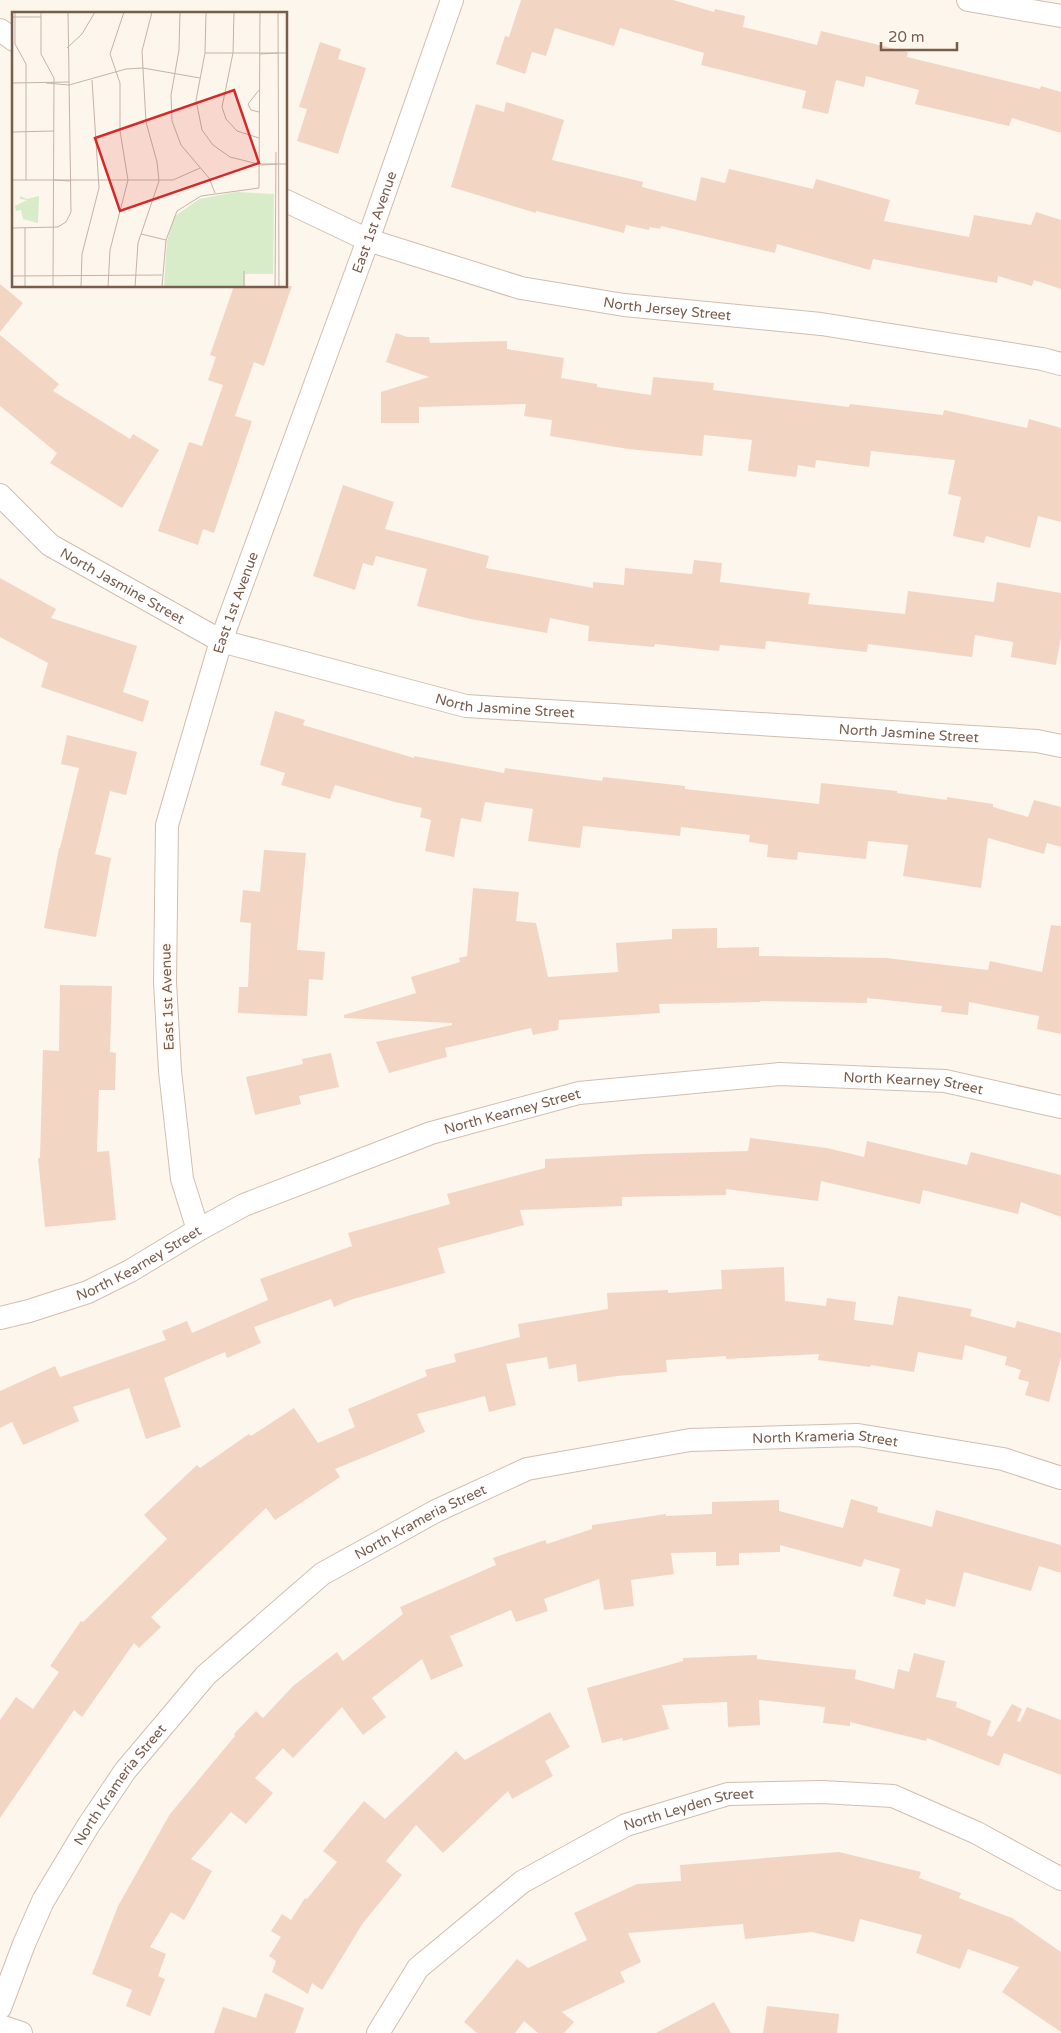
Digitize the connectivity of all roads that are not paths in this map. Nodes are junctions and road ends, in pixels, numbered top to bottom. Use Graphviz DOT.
graph roads {
  1 [pos="452,0"];
  2 [pos="968,0"];
  3 [pos="1061,16"];
  4 [pos="0,30"];
  5 [pos="12,39"];
  6 [pos="288,202"];
  7 [pos="368,240"];
  8 [pos="1061,364"];
  9 [pos="0,495"];
  10 [pos="221,641"];
  11 [pos="1061,746"];
  12 [pos="1061,1107"];
  13 [pos="198,1230"];
  14 [pos="0,1318"];
  15 [pos="1061,1478"];
  16 [pos="1061,1880"];
  17 [pos="0,2008"];
  18 [pos="0,2026"];
  19 [pos="21,2033"];
  20 [pos="378,2033"];
  1 -- 7 [label="street, East 1st Avenue"];
  2 -- 3 [label="street"];
  4 -- 5 [label="street"];
  6 -- 7 [label="street, North Jersey Street"];
  7 -- 8 [label="street, North Jersey Street"];
  7 -- 10 [label="street, East 1st Avenue"];
  9 -- 10 [label="street, North Jasmine Street"];
  10 -- 11 [label="street, North Jasmine Street"];
  10 -- 13 [label="street, East 1st Avenue"];
  12 -- 13 [label="street, North Kearney Street"];
  13 -- 14 [label="street, North Kearney Street"];
  15 -- 17 [label="street, North Krameria Street"];
  16 -- 20 [label="street, North Leyden Street"];
  18 -- 19 [label="street"];
}
